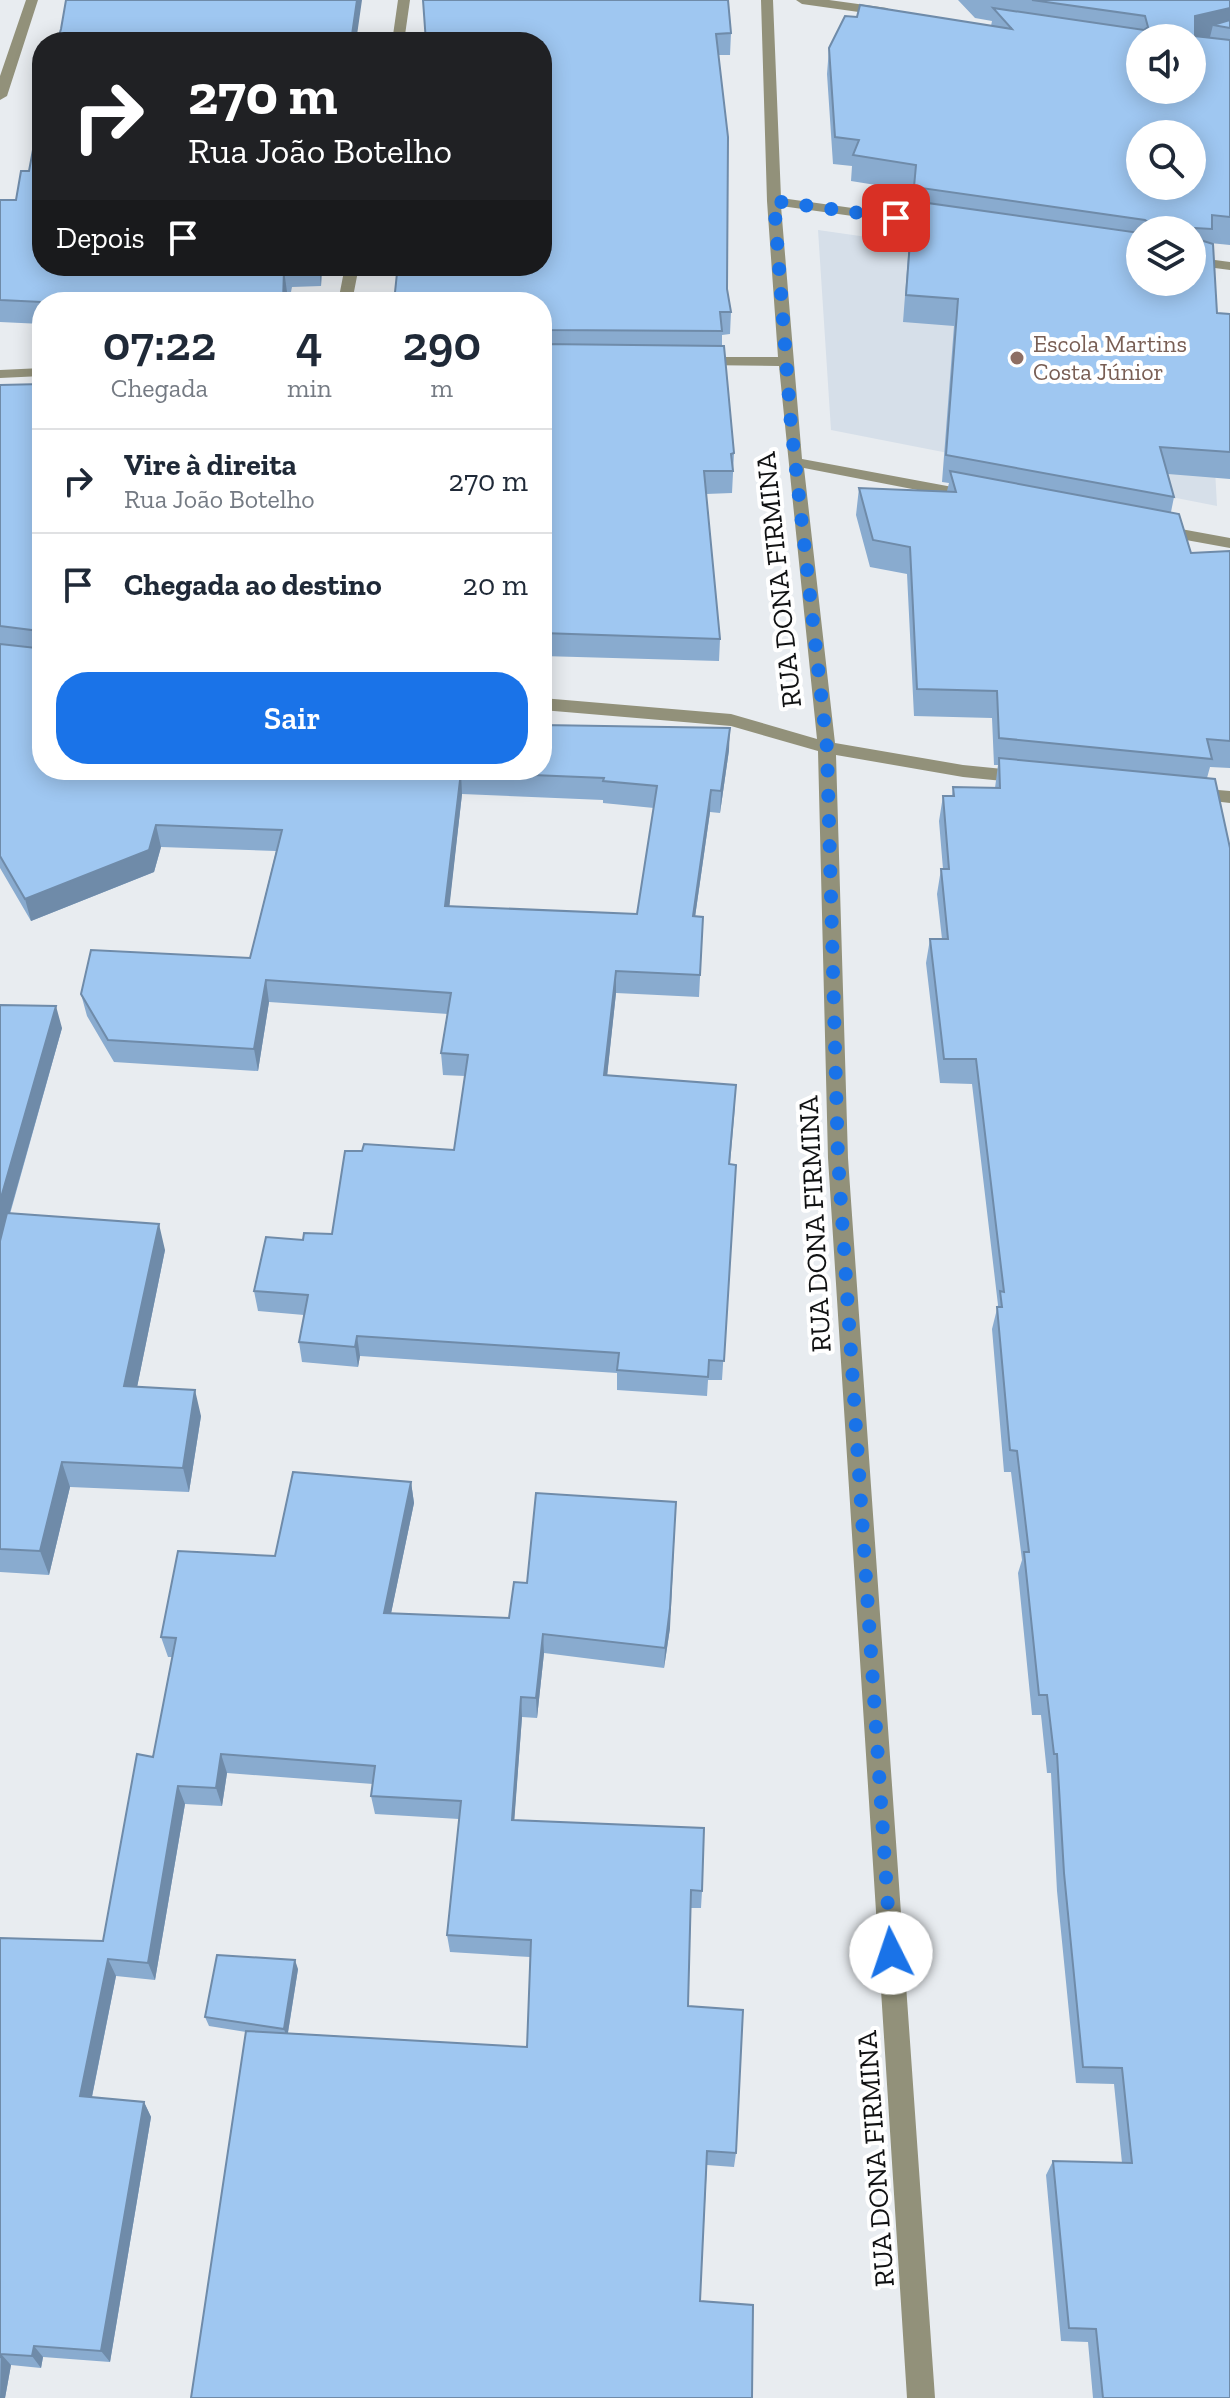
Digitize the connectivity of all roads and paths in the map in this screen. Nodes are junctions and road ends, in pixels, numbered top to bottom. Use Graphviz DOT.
graph roads {
  1 [pos="32,0"];
  2 [pos="404,0"];
  3 [pos="767,0"];
  4 [pos="802,0"];
  5 [pos="894,13"];
  6 [pos="399,32"];
  7 [pos="0,96"];
  8 [pos="774,201"];
  9 [pos="957,227"];
  10 [pos="1206,263"];
  11 [pos="1230,266"];
  12 [pos="680,361"];
  13 [pos="787,362"];
  14 [pos="32,372"];
  15 [pos="0,374"];
  16 [pos="795,462"];
  17 [pos="997,500"];
  18 [pos="1137,526"];
  19 [pos="1230,543"];
  20 [pos="552,705"];
  21 [pos="827,748"];
  22 [pos="1041,779"];
  23 [pos="1183,793"];
  24 [pos="1230,797"];
  25 [pos="921,2398"];
  1 -- 7 [label="street"];
  2 -- 6 [label="street"];
  3 -- 8 [label="street, RUA DONA FIRMINA"];
  4 -- 5 [label="street"];
  8 -- 9 [label="street"];
  8 -- 13 [label="street, RUA DONA FIRMINA"];
  10 -- 11 [label="street"];
  12 -- 13 [label="street"];
  13 -- 16 [label="street, RUA DONA FIRMINA"];
  14 -- 15 [label="street"];
  16 -- 17 [label="street"];
  16 -- 21 [label="street, RUA DONA FIRMINA"];
  18 -- 19 [label="street"];
  20 -- 21 [label="street"];
  21 -- 22 [label="street"];
  21 -- 25 [label="street, RUA DONA FIRMINA"];
  23 -- 24 [label="street"];
}
